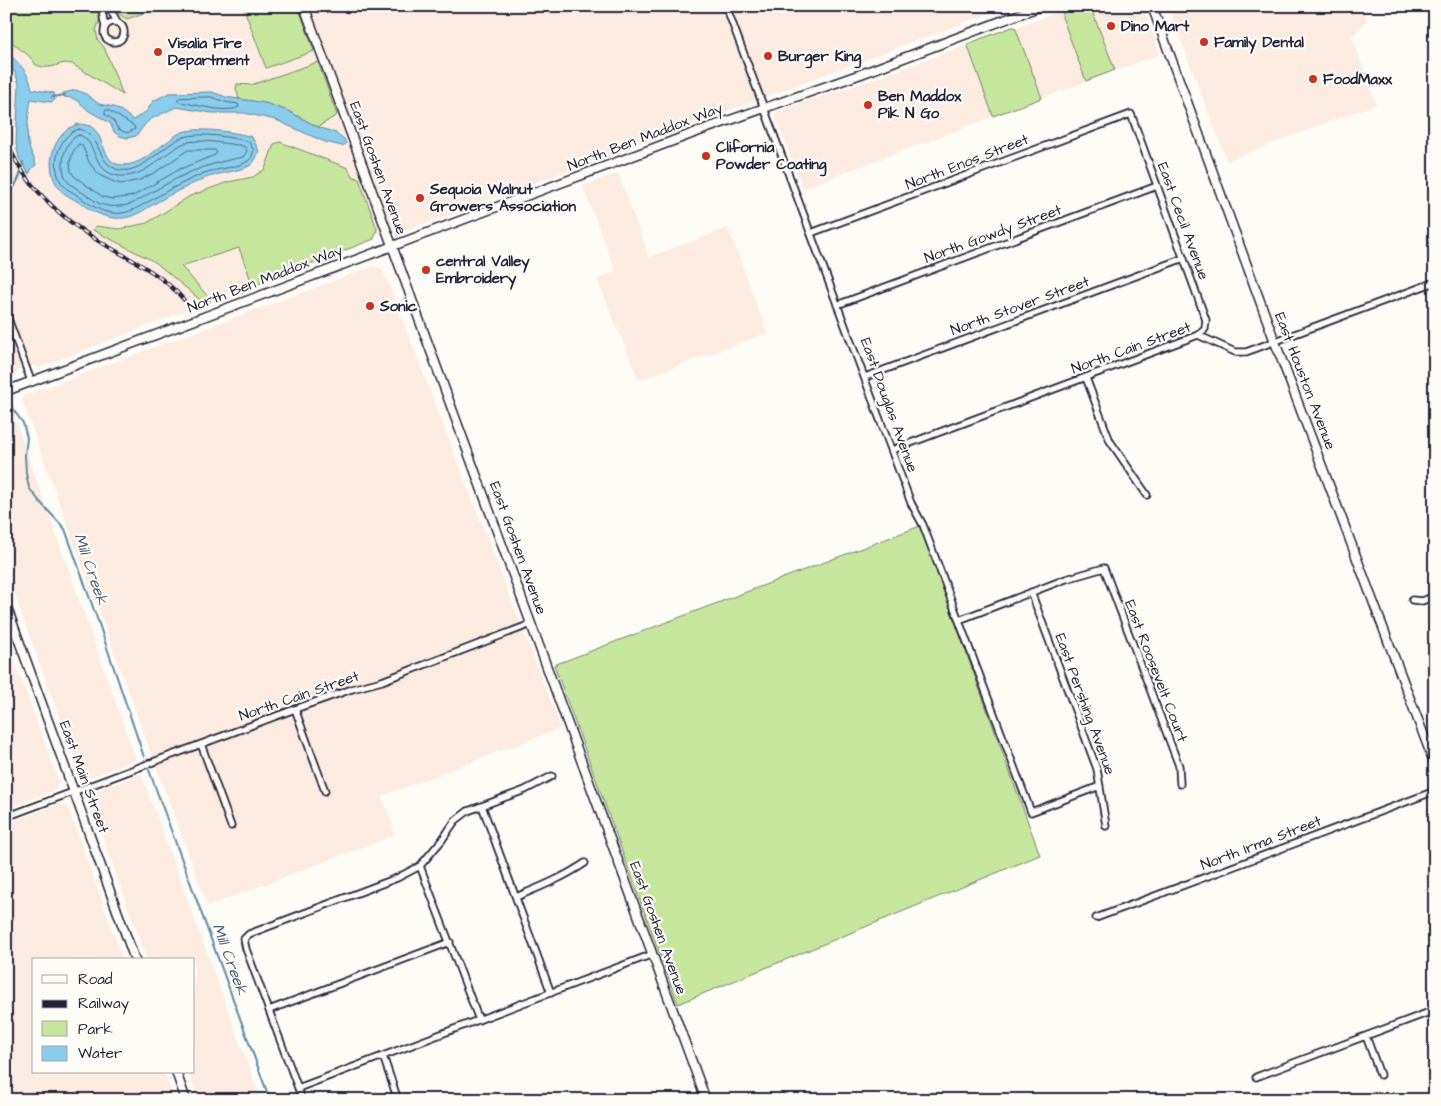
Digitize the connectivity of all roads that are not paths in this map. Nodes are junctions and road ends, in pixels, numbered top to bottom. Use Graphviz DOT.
graph roads {
  1 [pos="101,6"];
  2 [pos="108,6"];
  3 [pos="304,6"];
  4 [pos="726,6"];
  5 [pos="1041,6"];
  6 [pos="1152,6"];
  7 [pos="118,23"];
  8 [pos="105,27"];
  9 [pos="764,107"];
  10 [pos="1130,114"];
  11 [pos="1157,186"];
  12 [pos="811,233"];
  13 [pos="392,246"];
  14 [pos="1184,258"];
  15 [pos="1435,282"];
  16 [pos="837,305"];
  17 [pos="6,313"];
  18 [pos="1198,335"];
  19 [pos="1275,342"];
  20 [pos="865,377"];
  21 [pos="1086,378"];
  22 [pos="31,381"];
  23 [pos="6,391"];
  24 [pos="892,450"];
  25 [pos="1147,495"];
  26 [pos="1031,592"];
  27 [pos="1435,596"];
  28 [pos="1412,600"];
  29 [pos="6,604"];
  30 [pos="959,620"];
  31 [pos="531,624"];
  32 [pos="295,709"];
  33 [pos="201,744"];
  34 [pos="1435,765"];
  35 [pos="552,776"];
  36 [pos="1180,784"];
  37 [pos="1100,786"];
  38 [pos="325,791"];
  39 [pos="1435,791"];
  40 [pos="75,792"];
  41 [pos="482,806"];
  42 [pos="6,817"];
  43 [pos="231,826"];
  44 [pos="1106,826"];
  45 [pos="585,863"];
  46 [pos="420,866"];
  47 [pos="516,897"];
  48 [pos="1096,918"];
  49 [pos="450,942"];
  50 [pos="653,954"];
  51 [pos="135,958"];
  52 [pos="551,993"];
  53 [pos="269,1010"];
  54 [pos="1435,1010"];
  55 [pos="479,1020"];
  56 [pos="1366,1036"];
  57 [pos="383,1056"];
  58 [pos="177,1074"];
  59 [pos="1380,1075"];
  60 [pos="1256,1077"];
  61 [pos="298,1088"];
  62 [pos="186,1100"];
  63 [pos="302,1100"];
  64 [pos="398,1100"];
  65 [pos="706,1100"];
  1 -- 8 [label="street"];
  2 -- 7 [label="street"];
  3 -- 13 [label="main road, East Goshen Avenue"];
  4 -- 9 [label="street, East Douglas Avenue"];
  5 -- 9 [label="main road, North Ben Maddox Way"];
  6 -- 19 [label="main road, East Houston Avenue"];
  7 -- 8 [label="street"];
  7 -- 8 [label="street"];
  9 -- 12 [label="street, East Douglas Avenue"];
  9 -- 13 [label="main road, North Ben Maddox Way"];
  10 -- 11 [label="street, East Cecil Avenue"];
  10 -- 12 [label="street, North Enos Street"];
  11 -- 14 [label="street, East Cecil Avenue"];
  11 -- 16 [label="street, North Gowdy Street"];
  12 -- 16 [label="street, East Douglas Avenue"];
  13 -- 22 [label="main road, North Ben Maddox Way"];
  13 -- 31 [label="main road, East Goshen Avenue"];
  14 -- 18 [label="street, East Cecil Avenue"];
  14 -- 20 [label="street, North Stover Street"];
  15 -- 19 [label="street, North Cain Street"];
  16 -- 20 [label="street, East Douglas Avenue"];
  17 -- 22 [label="street"];
  18 -- 19 [label="street, North Cain Street"];
  18 -- 21 [label="street, North Cain Street"];
  19 -- 34 [label="main road, East Houston Avenue"];
  20 -- 24 [label="street, East Douglas Avenue"];
  21 -- 24 [label="street, North Cain Street"];
  21 -- 25 [label="street"];
  22 -- 23 [label="main road, North Ben Maddox Way"];
  24 -- 30 [label="street, East Douglas Avenue"];
  26 -- 30 [label="street"];
  26 -- 36 [label="street, East Roosevelt Court"];
  26 -- 37 [label="street, East Pershing Avenue"];
  27 -- 28 [label="street"];
  29 -- 40 [label="main road, East Main Street"];
  30 -- 37 [label="street, East Douglas Avenue"];
  31 -- 32 [label="street, North Cain Street"];
  31 -- 50 [label="main road, East Goshen Avenue"];
  32 -- 33 [label="street, North Cain Street"];
  32 -- 38 [label="street"];
  33 -- 40 [label="street, North Cain Street"];
  33 -- 43 [label="street"];
  35 -- 41 [label="street"];
  37 -- 44 [label="street, East Pershing Avenue"];
  39 -- 48 [label="street, North Irma Street"];
  40 -- 42 [label="street, North Cain Street"];
  40 -- 51 [label="main road, East Main Street"];
  41 -- 46 [label="street"];
  41 -- 47 [label="street"];
  45 -- 47 [label="street"];
  46 -- 49 [label="street"];
  46 -- 53 [label="street"];
  47 -- 52 [label="street"];
  49 -- 53 [label="street"];
  49 -- 55 [label="street"];
  50 -- 52 [label="street"];
  50 -- 65 [label="main road, East Goshen Avenue"];
  52 -- 55 [label="street"];
  53 -- 61 [label="street"];
  54 -- 56 [label="street"];
  55 -- 57 [label="street"];
  56 -- 59 [label="street"];
  56 -- 60 [label="street"];
  57 -- 61 [label="street"];
  57 -- 64 [label="street"];
  58 -- 62 [label="main road"];
  61 -- 63 [label="street"];
}
